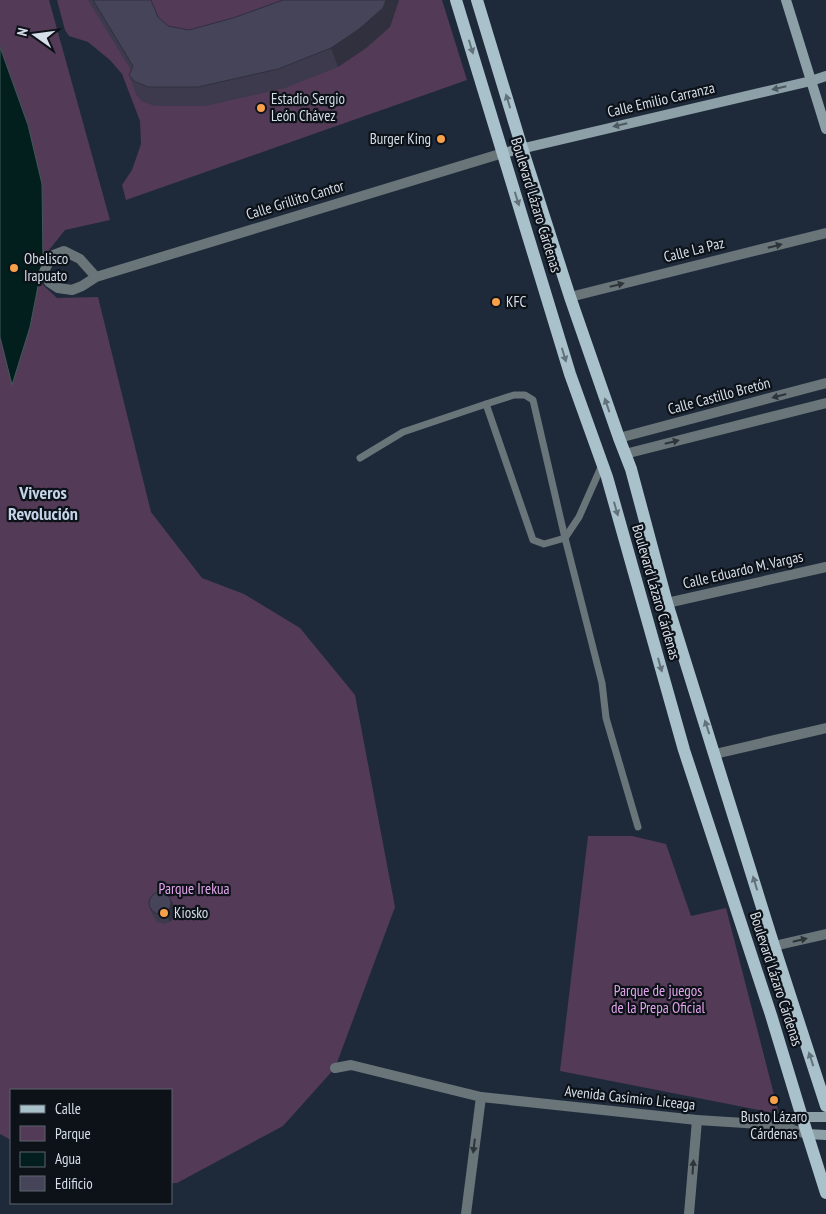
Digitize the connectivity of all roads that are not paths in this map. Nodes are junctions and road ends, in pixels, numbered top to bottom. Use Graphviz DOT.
graph roads {
  1 [pos="456,0"];
  2 [pos="477,0"];
  3 [pos="786,0"];
  4 [pos="826,76"];
  5 [pos="811,81"];
  6 [pos="826,129"];
  7 [pos="522,148"];
  8 [pos="503,153"];
  9 [pos="826,233"];
  10 [pos="96,277"];
  11 [pos="570,296"];
  12 [pos="826,383"];
  13 [pos="826,403"];
  14 [pos="486,404"];
  15 [pos="619,438"];
  16 [pos="625,454"];
  17 [pos="360,458"];
  18 [pos="602,465"];
  19 [pos="565,538"];
  20 [pos="826,567"];
  21 [pos="667,603"];
  22 [pos="826,728"];
  23 [pos="715,754"];
  24 [pos="638,827"];
  25 [pos="826,934"];
  26 [pos="774,946"];
  27 [pos="336,1068"];
  28 [pos="481,1097"];
  29 [pos="826,1106"];
  30 [pos="802,1117"];
  31 [pos="826,1117"];
  32 [pos="697,1120"];
  33 [pos="776,1125"];
  34 [pos="807,1134"];
  35 [pos="826,1135"];
  36 [pos="826,1193"];
  37 [pos="466,1214"];
  38 [pos="690,1214"];
  1 -- 8 [label="main road, Boulevard Lázaro Cárdenas, one-way"];
  7 -- 2 [label="main road, Boulevard Lázaro Cárdenas, one-way"];
  3 -- 5 [label="street"];
  4 -- 5 [label="street, Calle Emilio Carranza"];
  5 -- 6 [label="street"];
  5 -- 7 [label="street, Calle Emilio Carranza, one-way"];
  7 -- 8 [label="street, Calle Emilio Carranza"];
  7 -- 11 [label="main road, Boulevard Lázaro Cárdenas"];
  8 -- 10 [label="street, Calle Grillito Cantor"];
  8 -- 18 [label="main road, Boulevard Lázaro Cárdenas, one-way"];
  11 -- 9 [label="street, Calle La Paz, one-way"];
  10 -- 10 [label="street, Calle Grillito Cantor"];
  15 -- 11 [label="main road, Boulevard Lázaro Cárdenas, one-way"];
  12 -- 15 [label="street, Calle Castillo Bretón, one-way"];
  16 -- 13 [label="street, one-way"];
  14 -- 17 [label="lane"];
  14 -- 19 [label="lane"];
  14 -- 19 [label="lane"];
  15 -- 16 [label="main road, Boulevard Lázaro Cárdenas"];
  16 -- 21 [label="main road, Boulevard Lázaro Cárdenas"];
  18 -- 19 [label="lane"];
  18 -- 30 [label="main road, Boulevard Lázaro Cárdenas, one-way"];
  19 -- 24 [label="lane"];
  20 -- 21 [label="street, Calle Eduardo M. Vargas"];
  23 -- 21 [label="main road, Boulevard Lázaro Cárdenas, one-way"];
  22 -- 23 [label="street"];
  26 -- 23 [label="main road, Boulevard Lázaro Cárdenas, one-way"];
  26 -- 25 [label="street, one-way"];
  29 -- 26 [label="main road, Boulevard Lázaro Cárdenas, one-way"];
  27 -- 28 [label="street, Avenida Casimiro Liceaga"];
  28 -- 32 [label="street, Avenida Casimiro Liceaga"];
  28 -- 37 [label="street, one-way"];
  30 -- 31 [label="street, Avenida Casimiro Liceaga"];
  30 -- 33 [label="street, Avenida Casimiro Liceaga"];
  30 -- 34 [label="main road, Boulevard Lázaro Cárdenas"];
  32 -- 33 [label="street, Avenida Casimiro Liceaga"];
  38 -- 32 [label="street, one-way"];
  33 -- 34 [label="street, Avenida Casimiro Liceaga"];
  34 -- 35 [label="street, Avenida Casimiro Liceaga"];
  34 -- 36 [label="main road, Boulevard Lázaro Cárdenas"];
}
